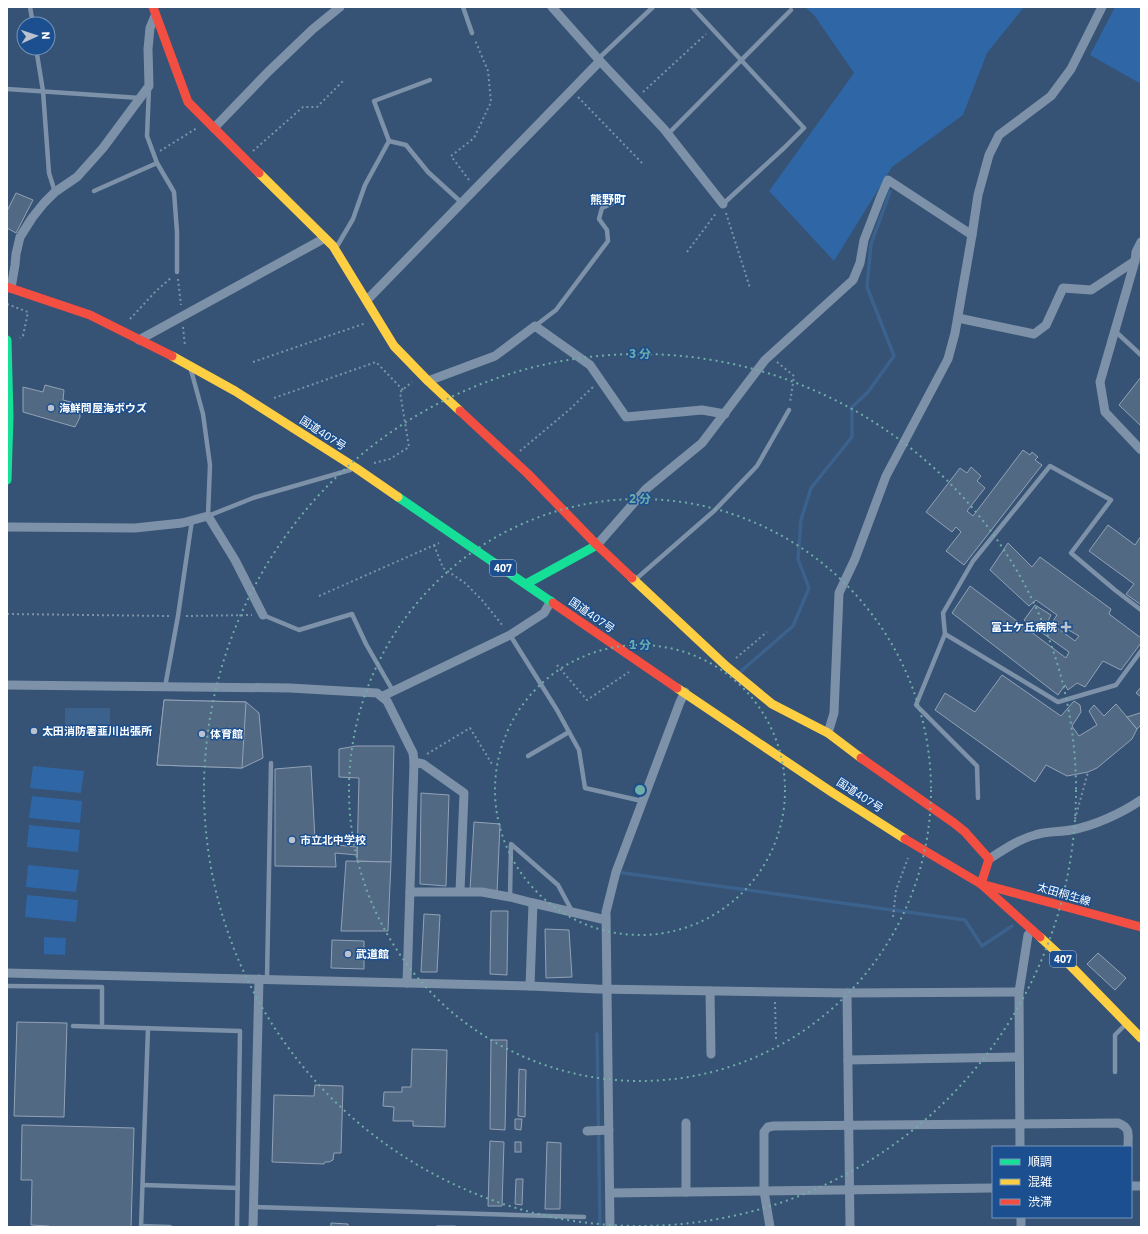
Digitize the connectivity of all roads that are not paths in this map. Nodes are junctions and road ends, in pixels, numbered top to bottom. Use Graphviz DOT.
graph roads {
  1 [pos="340,7"];
  2 [pos="463,7"];
  3 [pos="552,7"];
  4 [pos="653,7"];
  5 [pos="692,7"];
  6 [pos="1102,7"];
  7 [pos="791,10"];
  8 [pos="154,11"];
  9 [pos="472,33"];
  10 [pos="37,56"];
  11 [pos="599,60"];
  12 [pos="741,61"];
  13 [pos="430,80"];
  14 [pos="149,86"];
  15 [pos="7,89"];
  16 [pos="43,91"];
  17 [pos="141,98"];
  18 [pos="211,125"];
  19 [pos="668,134"];
  20 [pos="389,141"];
  21 [pos="157,163"];
  22 [pos="94,191"];
  23 [pos="55,192"];
  24 [pos="613,202"];
  25 [pos="462,203"];
  26 [pos="723,204"];
  27 [pos="972,235"];
  28 [pos="325,238"];
  29 [pos="1141,242"];
  30 [pos="336,250"];
  31 [pos="1135,261"];
  32 [pos="177,272"];
  33 [pos="9,288"];
  34 [pos="368,300"];
  35 [pos="958,318"];
  36 [pos="535,326"];
  37 [pos="1115,331"];
  38 [pos="7,340"];
  39 [pos="139,340"];
  40 [pos="1141,355"];
  41 [pos="190,365"];
  42 [pos="425,378"];
  43 [pos="789,410"];
  44 [pos="725,414"];
  45 [pos="1141,450"];
  46 [pos="356,468"];
  47 [pos="7,480"];
  48 [pos="208,516"];
  49 [pos="192,520"];
  50 [pos="7,527"];
  51 [pos="597,545"];
  52 [pos="635,580"];
  53 [pos="526,584"];
  54 [pos="551,601"];
  55 [pos="1141,610"];
  56 [pos="263,615"];
  57 [pos="945,634"];
  58 [pos="510,635"];
  59 [pos="1141,651"];
  60 [pos="7,685"];
  61 [pos="165,687"];
  62 [pos="393,692"];
  63 [pos="685,692"];
  64 [pos="383,696"];
  65 [pos="569,732"];
  66 [pos="828,733"];
  67 [pos="528,756"];
  68 [pos="414,762"];
  69 [pos="270,763"];
  70 [pos="978,798"];
  71 [pos="1141,800"];
  72 [pos="642,801"];
  73 [pos="989,859"];
  74 [pos="981,884"];
  75 [pos="410,892"];
  76 [pos="460,892"];
  77 [pos="510,897"];
  78 [pos="533,903"];
  79 [pos="573,912"];
  80 [pos="606,920"];
  81 [pos="1141,928"];
  82 [pos="1032,930"];
  83 [pos="7,973"];
  84 [pos="263,979"];
  85 [pos="407,983"];
  86 [pos="7,986"];
  87 [pos="530,986"];
  88 [pos="606,990"];
  89 [pos="710,991"];
  90 [pos="1019,992"];
  91 [pos="847,993"];
  92 [pos="1126,1023"];
  93 [pos="73,1026"];
  94 [pos="102,1027"];
  95 [pos="148,1028"];
  96 [pos="1141,1038"];
  97 [pos="711,1054"];
  98 [pos="1019,1057"];
  99 [pos="848,1060"];
  100 [pos="1115,1072"];
  101 [pos="686,1123"];
  102 [pos="1020,1124"];
  103 [pos="849,1125"];
  104 [pos="609,1130"];
  105 [pos="587,1131"];
  106 [pos="1020,1146"];
  107 [pos="1128,1146"];
  108 [pos="143,1185"];
  109 [pos="238,1188"];
  110 [pos="992,1188"];
  111 [pos="850,1190"];
  112 [pos="764,1191"];
  113 [pos="610,1192"];
  114 [pos="686,1192"];
  115 [pos="253,1207"];
  116 [pos="584,1217"];
  117 [pos="141,1227"];
  118 [pos="170,1227"];
  119 [pos="237,1227"];
  120 [pos="253,1227"];
  121 [pos="610,1227"];
  122 [pos="770,1227"];
  123 [pos="850,1227"];
  1 -- 18 [label="street"];
  2 -- 9 [label="lane"];
  3 -- 11 [label="street"];
  4 -- 11 [label="lane"];
  5 -- 12 [label="lane"];
  6 -- 27 [label="street"];
  7 -- 12 [label="lane"];
  8 -- 14 [label="street"];
  8 -- 18 [label="main road"];
  10 -- 16 [label="lane"];
  11 -- 19 [label="street"];
  11 -- 25 [label="street"];
  12 -- 19 [label="lane"];
  12 -- 26 [label="lane"];
  13 -- 20 [label="lane"];
  14 -- 17 [label="street"];
  14 -- 21 [label="lane"];
  15 -- 16 [label="lane"];
  16 -- 17 [label="lane"];
  16 -- 23 [label="lane"];
  17 -- 23 [label="street"];
  18 -- 28 [label="main road"];
  19 -- 26 [label="street"];
  20 -- 25 [label="lane"];
  20 -- 30 [label="lane"];
  21 -- 22 [label="lane"];
  21 -- 32 [label="lane"];
  23 -- 33 [label="street"];
  24 -- 36 [label="lane"];
  25 -- 34 [label="street"];
  27 -- 35 [label="street"];
  27 -- 44 [label="street"];
  28 -- 30 [label="main road"];
  28 -- 39 [label="street"];
  29 -- 31 [label="street"];
  30 -- 34 [label="main road"];
  31 -- 35 [label="street"];
  31 -- 37 [label="street"];
  33 -- 39 [label="main road, 国道407号 / 407"];
  34 -- 42 [label="main road"];
  35 -- 66 [label="street"];
  36 -- 42 [label="street"];
  36 -- 44 [label="street"];
  37 -- 40 [label="lane"];
  37 -- 45 [label="street"];
  38 -- 47 [label="main road"];
  39 -- 41 [label="main road, 国道407号 / 407"];
  41 -- 46 [label="main road, 国道407号 / 407"];
  41 -- 48 [label="lane"];
  42 -- 51 [label="main road"];
  43 -- 52 [label="lane"];
  44 -- 51 [label="street"];
  46 -- 48 [label="lane"];
  46 -- 53 [label="main road, 国道407号 / 407"];
  48 -- 49 [label="street"];
  48 -- 56 [label="street"];
  49 -- 50 [label="street"];
  49 -- 61 [label="lane"];
  51 -- 52 [label="main road"];
  51 -- 53 [label="main road"];
  52 -- 66 [label="main road"];
  53 -- 54 [label="main road, 国道407号 / 407"];
  54 -- 58 [label="street"];
  54 -- 63 [label="main road, 国道407号 / 407"];
  55 -- 57 [label="lane"];
  56 -- 62 [label="lane"];
  57 -- 59 [label="lane"];
  57 -- 70 [label="lane"];
  58 -- 62 [label="street"];
  58 -- 65 [label="lane"];
  60 -- 61 [label="street"];
  61 -- 64 [label="street"];
  62 -- 64 [label="street"];
  63 -- 72 [label="street"];
  63 -- 74 [label="main road, 国道407号 / 407"];
  64 -- 68 [label="street"];
  65 -- 67 [label="lane"];
  65 -- 72 [label="lane"];
  66 -- 73 [label="main road"];
  68 -- 75 [label="street"];
  68 -- 76 [label="street"];
  69 -- 84 [label="lane"];
  71 -- 73 [label="street"];
  72 -- 80 [label="street"];
  73 -- 74 [label="main road"];
  74 -- 81 [label="main road, 太田桐生線"];
  74 -- 82 [label="main road, 国道407号 / 407"];
  75 -- 76 [label="street"];
  75 -- 85 [label="street"];
  76 -- 77 [label="street"];
  77 -- 78 [label="street"];
  77 -- 79 [label="lane"];
  78 -- 79 [label="street"];
  78 -- 87 [label="street"];
  79 -- 80 [label="street"];
  80 -- 88 [label="street"];
  82 -- 90 [label="street"];
  82 -- 92 [label="main road, 国道407号 / 407"];
  83 -- 84 [label="street"];
  84 -- 85 [label="street"];
  84 -- 115 [label="street"];
  85 -- 87 [label="street"];
  86 -- 94 [label="lane"];
  87 -- 88 [label="street"];
  88 -- 89 [label="street"];
  88 -- 104 [label="street"];
  89 -- 91 [label="street"];
  89 -- 97 [label="street"];
  90 -- 91 [label="street"];
  90 -- 98 [label="street"];
  91 -- 99 [label="street"];
  92 -- 96 [label="main road, 国道407号 / 407"];
  92 -- 100 [label="lane"];
  93 -- 94 [label="lane"];
  94 -- 95 [label="lane"];
  95 -- 108 [label="lane"];
  95 -- 109 [label="lane"];
  98 -- 99 [label="street"];
  98 -- 102 [label="street"];
  99 -- 103 [label="street"];
  101 -- 114 [label="street"];
  102 -- 103 [label="street"];
  102 -- 106 [label="street"];
  102 -- 107 [label="street"];
  103 -- 111 [label="street"];
  103 -- 112 [label="street"];
  104 -- 105 [label="street"];
  104 -- 113 [label="street"];
  108 -- 109 [label="lane"];
  108 -- 117 [label="lane"];
  109 -- 119 [label="lane"];
  110 -- 111 [label="street"];
  111 -- 112 [label="street"];
  111 -- 123 [label="street"];
  112 -- 114 [label="street"];
  112 -- 122 [label="street"];
  113 -- 114 [label="street"];
  113 -- 121 [label="street"];
  115 -- 116 [label="lane"];
  115 -- 120 [label="street"];
  117 -- 118 [label="lane"];
}
